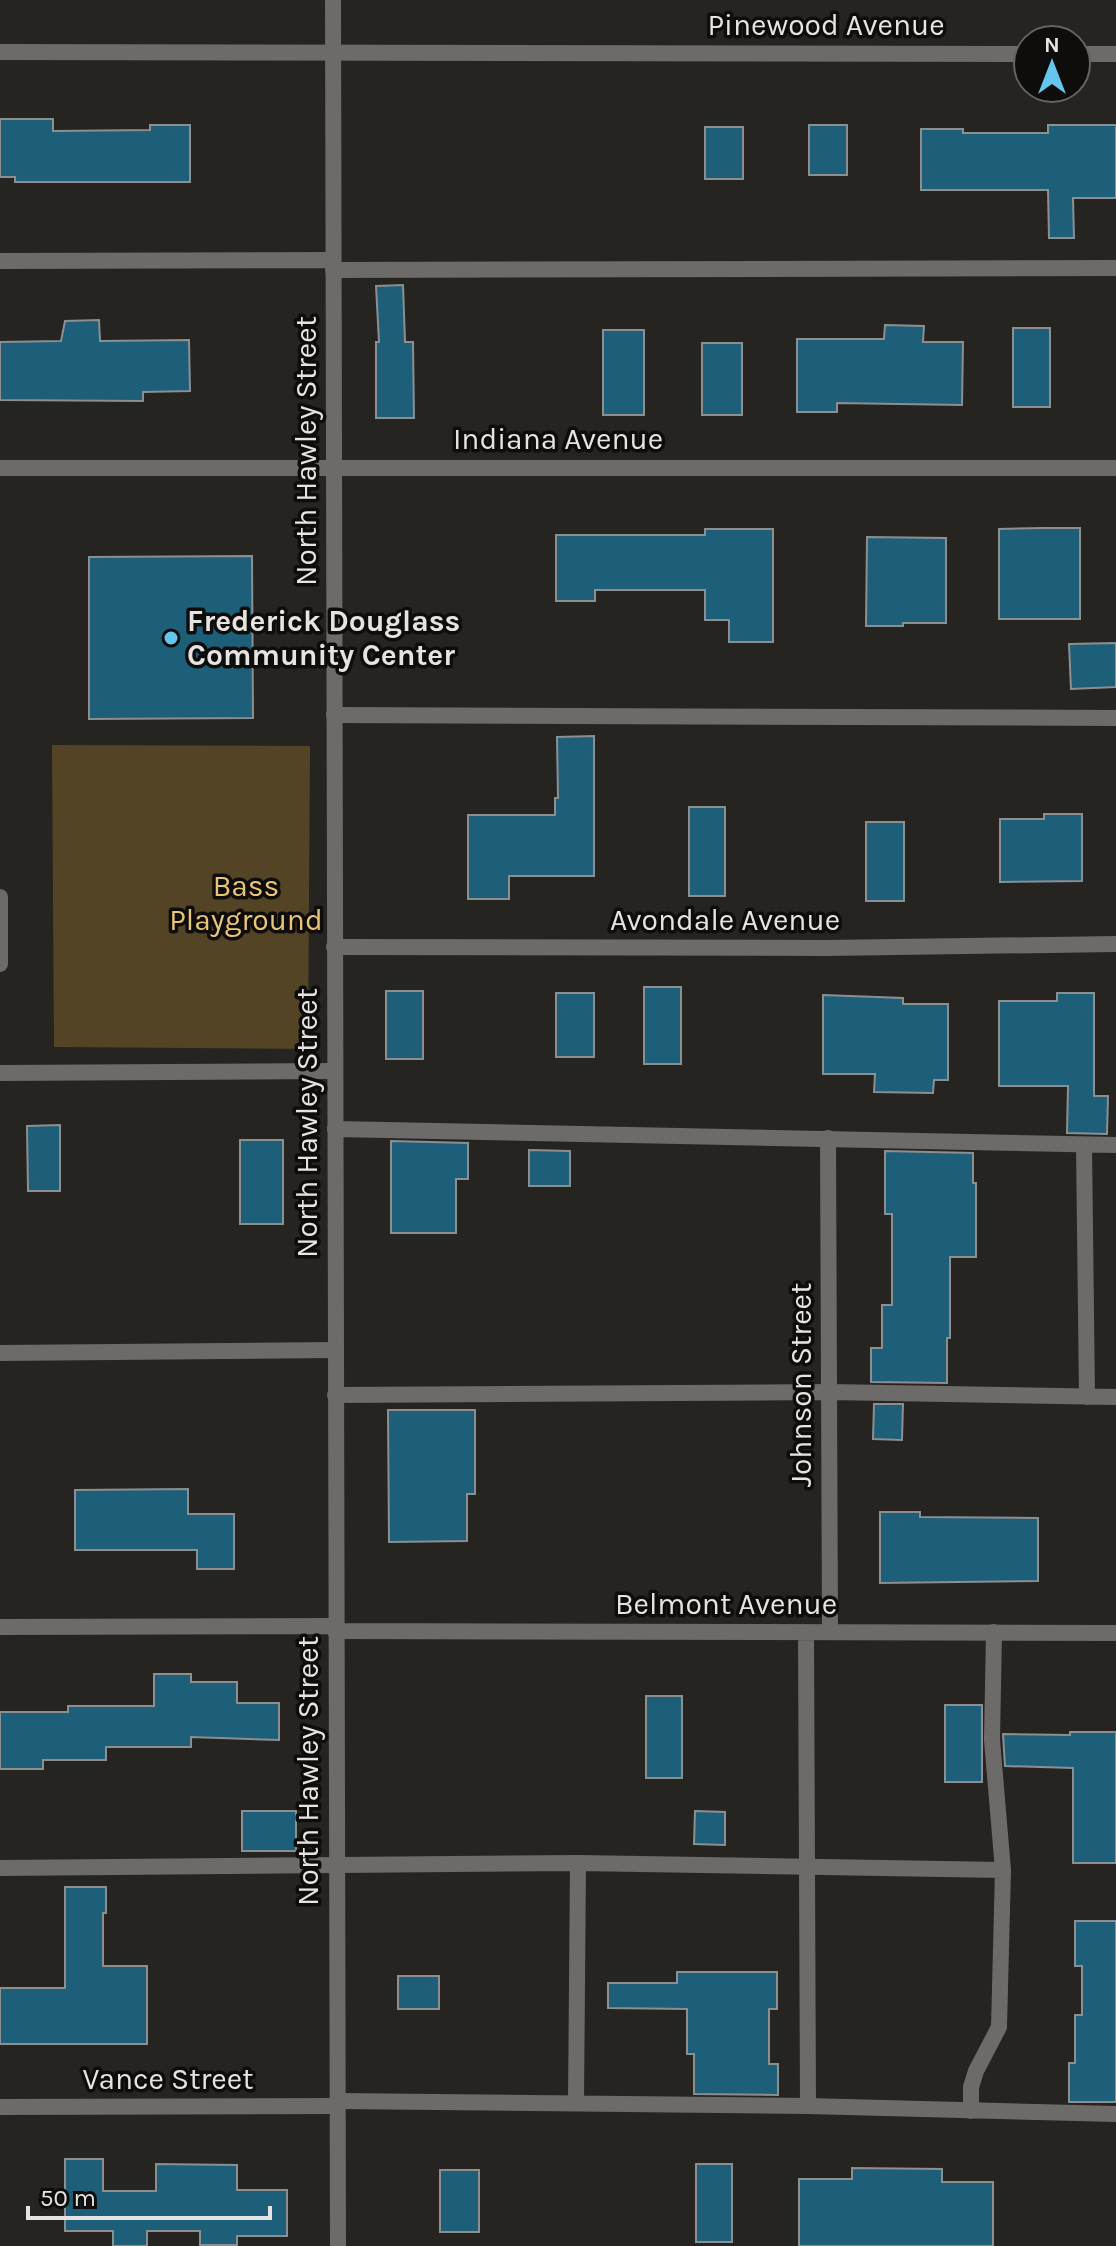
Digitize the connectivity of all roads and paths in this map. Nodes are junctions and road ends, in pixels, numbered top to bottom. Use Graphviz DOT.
graph roads {
  1 [pos="333,0"];
  2 [pos="333,51"];
  3 [pos="0,52"];
  4 [pos="1012,54"];
  5 [pos="1092,54"];
  6 [pos="1116,54"];
  7 [pos="0,261"];
  8 [pos="333,265"];
  9 [pos="1116,268"];
  10 [pos="335,467"];
  11 [pos="0,468"];
  12 [pos="1116,468"];
  13 [pos="334,715"];
  14 [pos="1116,718"];
  15 [pos="0,897"];
  16 [pos="1116,944"];
  17 [pos="334,947"];
  18 [pos="0,964"];
  19 [pos="335,1071"];
  20 [pos="0,1073"];
  21 [pos="335,1129"];
  22 [pos="828,1138"];
  23 [pos="1084,1145"];
  24 [pos="1116,1145"];
  25 [pos="335,1350"];
  26 [pos="0,1353"];
  27 [pos="829,1392"];
  28 [pos="335,1395"];
  29 [pos="1087,1397"];
  30 [pos="1116,1397"];
  31 [pos="0,1627"];
  32 [pos="335,1629"];
  33 [pos="806,1632"];
  34 [pos="830,1632"];
  35 [pos="994,1632"];
  36 [pos="1116,1633"];
  37 [pos="578,1863"];
  38 [pos="336,1864"];
  39 [pos="807,1866"];
  40 [pos="0,1868"];
  41 [pos="1003,1870"];
  42 [pos="576,2103"];
  43 [pos="337,2104"];
  44 [pos="808,2106"];
  45 [pos="0,2107"];
  46 [pos="971,2111"];
  47 [pos="1116,2114"];
  48 [pos="338,2246"];
  1 -- 2 [label="street, North Hawley Street"];
  2 -- 3 [label="street, Pinewood Avenue"];
  2 -- 4 [label="street, Pinewood Avenue"];
  2 -- 8 [label="street, North Hawley Street"];
  5 -- 6 [label="street"];
  7 -- 8 [label="street"];
  8 -- 9 [label="street"];
  8 -- 10 [label="street, North Hawley Street"];
  10 -- 11 [label="street, Indiana Avenue"];
  10 -- 12 [label="street, Indiana Avenue"];
  10 -- 13 [label="street, North Hawley Street"];
  13 -- 14 [label="street"];
  13 -- 17 [label="street, North Hawley Street"];
  15 -- 18 [label="street"];
  16 -- 17 [label="street, Avondale Avenue"];
  17 -- 19 [label="street, North Hawley Street"];
  19 -- 20 [label="street"];
  19 -- 21 [label="street, North Hawley Street"];
  21 -- 22 [label="street"];
  21 -- 25 [label="street, North Hawley Street"];
  22 -- 23 [label="street"];
  22 -- 27 [label="street, Johnson Street"];
  23 -- 24 [label="street"];
  23 -- 29 [label="street"];
  25 -- 26 [label="street"];
  25 -- 28 [label="street, North Hawley Street"];
  27 -- 28 [label="street"];
  27 -- 29 [label="street"];
  27 -- 34 [label="street, Johnson Street"];
  28 -- 32 [label="street, North Hawley Street"];
  29 -- 30 [label="street"];
  31 -- 32 [label="street, Belmont Avenue"];
  32 -- 33 [label="street, Belmont Avenue"];
  32 -- 38 [label="street, North Hawley Street"];
  33 -- 34 [label="street, Belmont Avenue"];
  33 -- 39 [label="street"];
  34 -- 35 [label="street, Belmont Avenue"];
  35 -- 36 [label="street, Belmont Avenue"];
  35 -- 41 [label="street"];
  37 -- 38 [label="street"];
  37 -- 39 [label="street"];
  37 -- 42 [label="street"];
  38 -- 40 [label="street"];
  38 -- 43 [label="street, North Hawley Street"];
  39 -- 41 [label="street"];
  39 -- 44 [label="street"];
  41 -- 46 [label="street"];
  42 -- 43 [label="street, Vance Street"];
  42 -- 44 [label="street, Vance Street"];
  43 -- 45 [label="street, Vance Street"];
  43 -- 48 [label="street, North Hawley Street"];
  44 -- 46 [label="street, Vance Street"];
  46 -- 47 [label="street, Vance Street"];
}
